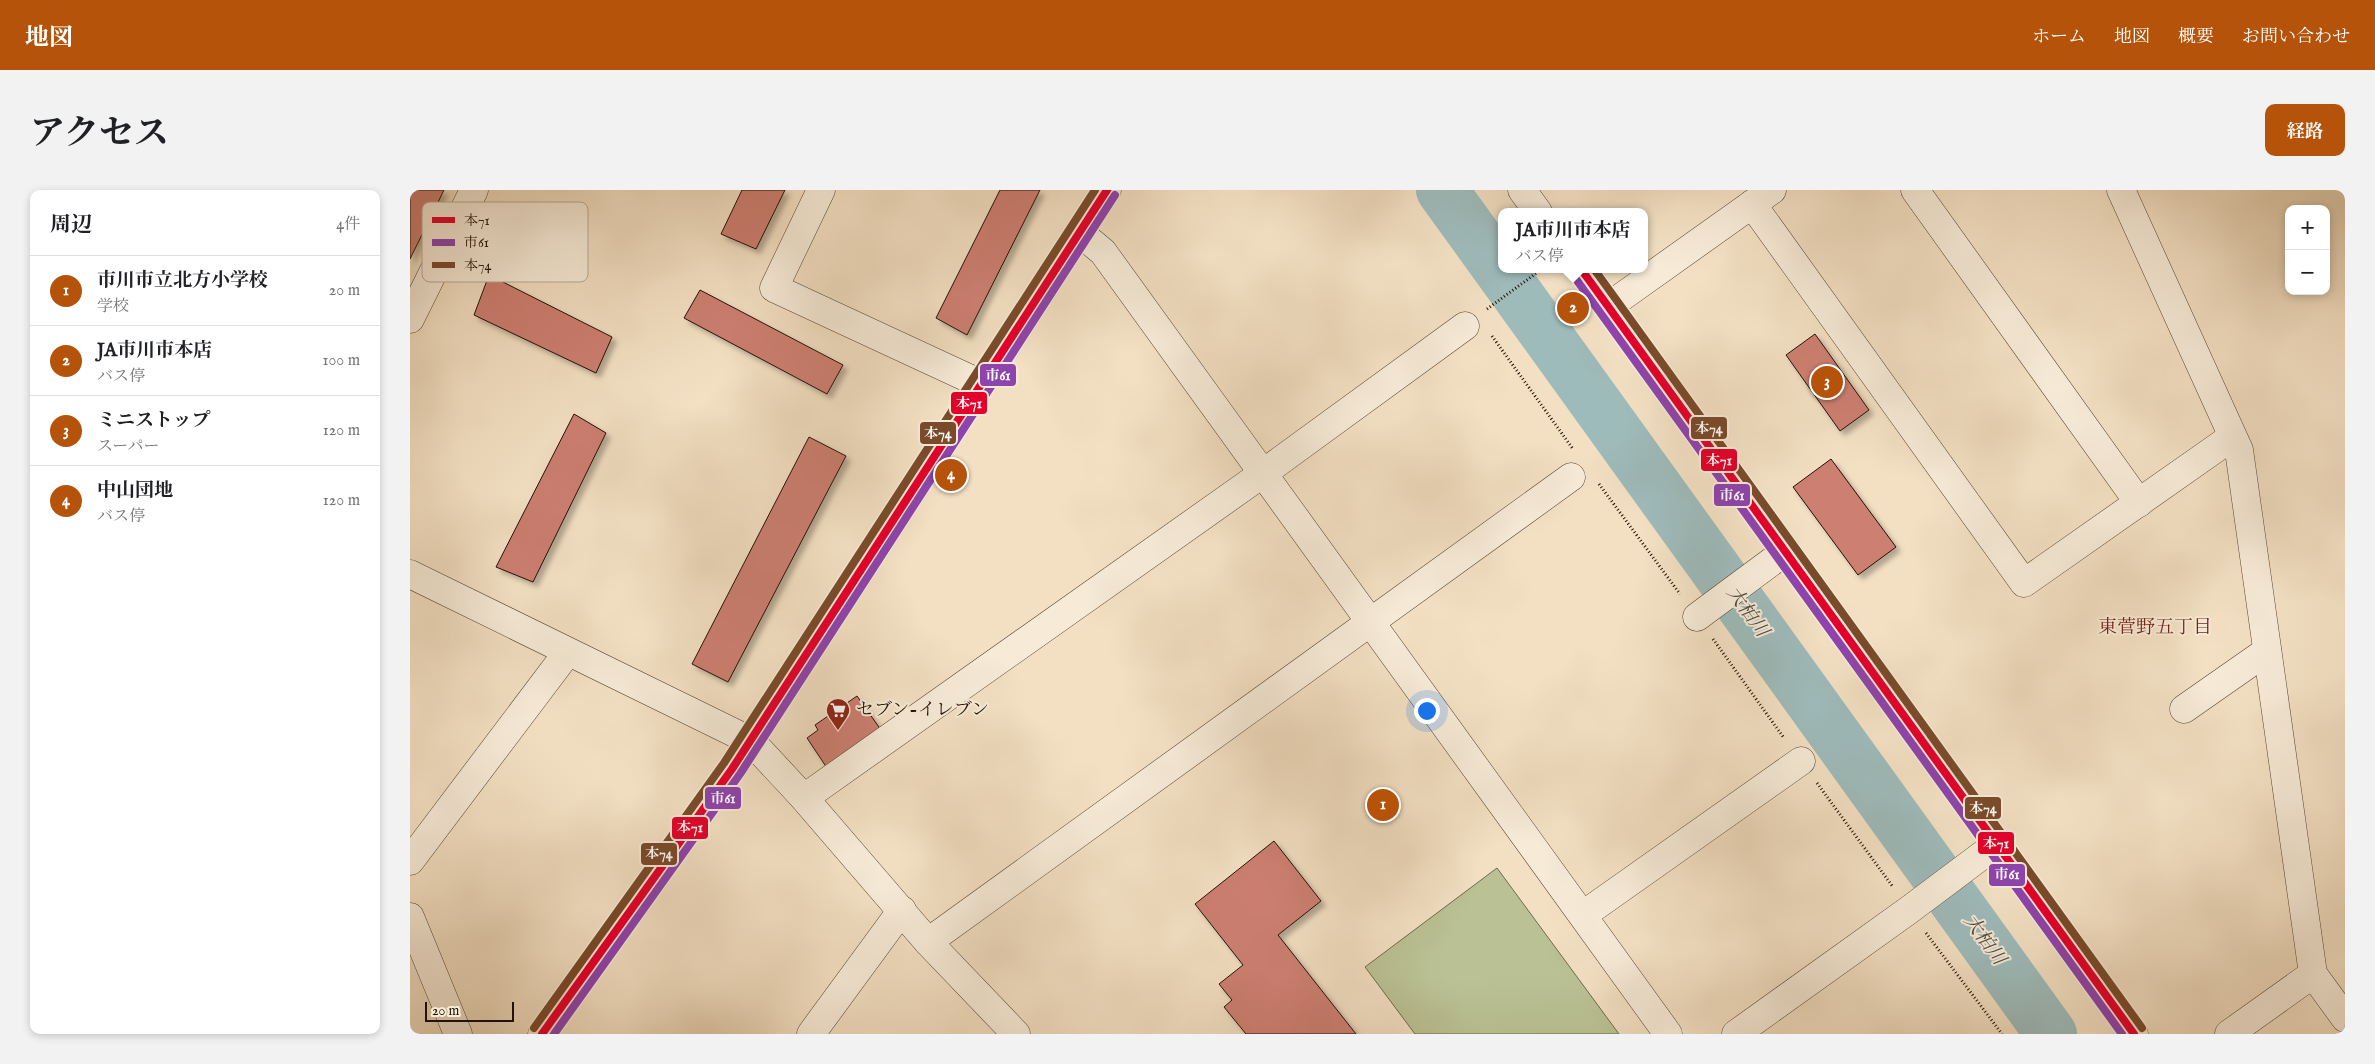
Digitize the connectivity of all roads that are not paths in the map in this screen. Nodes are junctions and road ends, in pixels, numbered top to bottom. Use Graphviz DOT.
graph roads {
  1 [pos="474,190"];
  2 [pos="821,190"];
  3 [pos="1107,190"];
  4 [pos="1522,190"];
  5 [pos="1915,190"];
  6 [pos="2121,190"];
  7 [pos="1762,197"];
  8 [pos="468,202"];
  9 [pos="1535,208"];
  10 [pos="1079,232"];
  11 [pos="1584,273"];
  12 [pos="428,282"];
  13 [pos="1609,306"];
  14 [pos="410,319"];
  15 [pos="1480,323"];
  16 [pos="981,384"];
  17 [pos="2232,437"];
  18 [pos="1262,474"];
  19 [pos="1571,477"];
  20 [pos="2139,503"];
  21 [pos="1786,551"];
  22 [pos="410,574"];
  23 [pos="1697,617"];
  24 [pos="1370,622"];
  25 [pos="2267,651"];
  26 [pos="567,653"];
  27 [pos="2184,709"];
  28 [pos="751,741"];
  29 [pos="1801,761"];
  30 [pos="804,798"];
  31 [pos="1997,844"];
  32 [pos="410,861"];
  33 [pos="902,910"];
  34 [pos="1583,915"];
  35 [pos="410,917"];
  36 [pos="928,942"];
  37 [pos="2313,974"];
  38 [pos="2345,1018"];
  39 [pos="458,1034"];
  40 [pos="542,1034"];
  41 [pos="811,1034"];
  42 [pos="1016,1034"];
  43 [pos="1668,1034"];
  44 [pos="1736,1034"];
  45 [pos="2134,1034"];
  46 [pos="2230,1034"];
  1 -- 8 [label="street"];
  2 -- 16 [label="street"];
  3 -- 10 [label="street"];
  4 -- 9 [label="street"];
  5 -- 20 [label="street"];
  6 -- 17 [label="street"];
  7 -- 13 [label="street"];
  7 -- 20 [label="street"];
  10 -- 16 [label="street"];
  10 -- 18 [label="street"];
  11 -- 13 [label="street"];
  12 -- 14 [label="street"];
  13 -- 21 [label="street"];
  15 -- 18 [label="street"];
  16 -- 28 [label="street"];
  17 -- 20 [label="street"];
  17 -- 25 [label="street"];
  18 -- 24 [label="street"];
  18 -- 30 [label="street"];
  19 -- 24 [label="street"];
  21 -- 23 [label="street"];
  21 -- 31 [label="street"];
  22 -- 26 [label="street"];
  24 -- 34 [label="street"];
  24 -- 36 [label="street"];
  25 -- 27 [label="street"];
  25 -- 37 [label="street"];
  26 -- 28 [label="street"];
  26 -- 32 [label="street"];
  28 -- 30 [label="street"];
  28 -- 40 [label="street"];
  29 -- 34 [label="street"];
  30 -- 33 [label="street"];
  31 -- 44 [label="street"];
  31 -- 45 [label="street"];
  33 -- 36 [label="street"];
  33 -- 41 [label="street"];
  34 -- 43 [label="street"];
  35 -- 39 [label="street"];
  36 -- 42 [label="street"];
  37 -- 38 [label="street"];
  37 -- 46 [label="street"];
}
